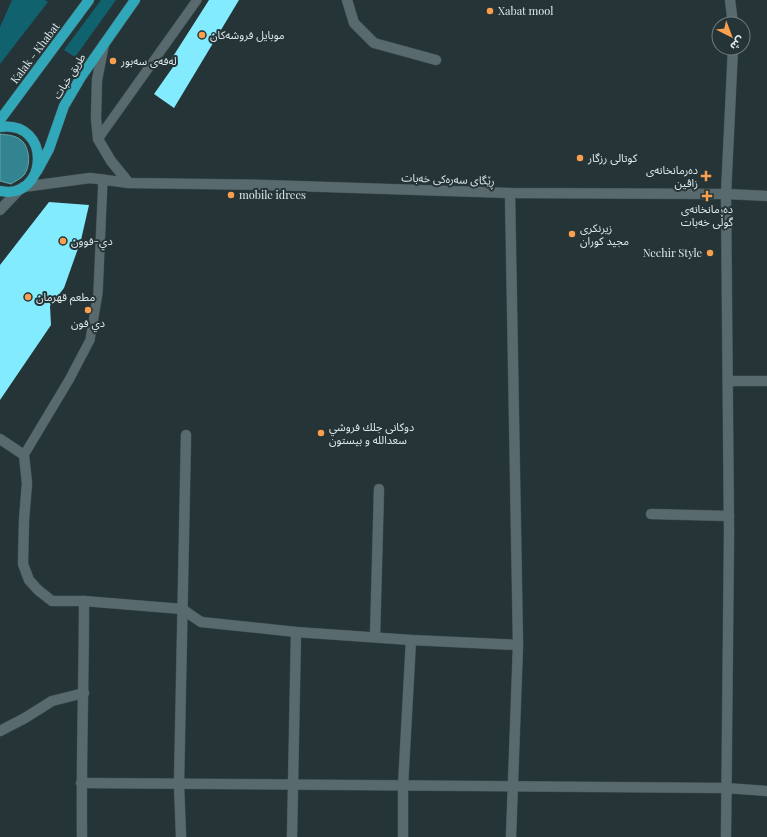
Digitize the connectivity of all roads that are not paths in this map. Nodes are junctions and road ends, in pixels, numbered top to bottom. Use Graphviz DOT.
graph roads {
  1 [pos="89,0"];
  2 [pos="135,0"];
  3 [pos="197,0"];
  4 [pos="347,0"];
  5 [pos="730,0"];
  6 [pos="732,16"];
  7 [pos="104,44"];
  8 [pos="733,56"];
  9 [pos="436,60"];
  10 [pos="0,120"];
  11 [pos="0,128"];
  12 [pos="98,139"];
  13 [pos="37,171"];
  14 [pos="103,180"];
  15 [pos="129,183"];
  16 [pos="22,188"];
  17 [pos="0,192"];
  18 [pos="510,193"];
  19 [pos="726,194"];
  20 [pos="767,196"];
  21 [pos="0,210"];
  22 [pos="728,381"];
  23 [pos="767,381"];
  24 [pos="186,435"];
  25 [pos="0,439"];
  26 [pos="24,456"];
  27 [pos="379,489"];
  28 [pos="651,514"];
  29 [pos="729,516"];
  30 [pos="84,601"];
  31 [pos="182,609"];
  32 [pos="296,632"];
  33 [pos="375,638"];
  34 [pos="411,640"];
  35 [pos="518,645"];
  36 [pos="84,693"];
  37 [pos="0,732"];
  38 [pos="81,783"];
  39 [pos="179,784"];
  40 [pos="292,785"];
  41 [pos="403,786"];
  42 [pos="513,786"];
  43 [pos="725,788"];
  44 [pos="767,791"];
  45 [pos="82,837"];
  46 [pos="181,837"];
  47 [pos="292,837"];
  48 [pos="403,837"];
  49 [pos="511,837"];
  50 [pos="726,837"];
  1 -- 10 [label="main road, Kalak - Khabat"];
  2 -- 7 [label="main road, طريق خبات"];
  3 -- 12 [label="lane"];
  4 -- 9 [label="street"];
  5 -- 6 [label="street"];
  7 -- 12 [label="street"];
  7 -- 13 [label="main road, طريق خبات"];
  8 -- 19 [label="street"];
  11 -- 13 [label="main road"];
  12 -- 15 [label="street"];
  13 -- 16 [label="main road, طريق خبات"];
  14 -- 15 [label="street, ڕێگای سەرەکی خەبات"];
  14 -- 16 [label="street, ڕێگای سەرەکی خەبات"];
  14 -- 26 [label="lane"];
  15 -- 18 [label="street, ڕێگای سەرەکی خەبات"];
  16 -- 17 [label="main road"];
  16 -- 21 [label="street"];
  18 -- 19 [label="street, ڕێگای سەرەکی خەبات"];
  18 -- 35 [label="street"];
  19 -- 20 [label="street, ڕێگای سەرەکی خەبات"];
  19 -- 22 [label="street"];
  22 -- 23 [label="street"];
  22 -- 29 [label="street"];
  24 -- 31 [label="street"];
  25 -- 26 [label="street"];
  26 -- 30 [label="street"];
  27 -- 33 [label="street"];
  28 -- 29 [label="street"];
  29 -- 43 [label="street"];
  30 -- 31 [label="street"];
  30 -- 36 [label="street"];
  31 -- 32 [label="street"];
  31 -- 39 [label="street"];
  32 -- 33 [label="street"];
  32 -- 40 [label="street"];
  33 -- 34 [label="street"];
  34 -- 35 [label="street"];
  34 -- 41 [label="street"];
  35 -- 42 [label="street"];
  36 -- 37 [label="street"];
  36 -- 38 [label="street"];
  38 -- 39 [label="street"];
  38 -- 45 [label="street"];
  39 -- 40 [label="street"];
  39 -- 46 [label="street"];
  40 -- 41 [label="street"];
  40 -- 47 [label="street"];
  41 -- 42 [label="street"];
  41 -- 48 [label="street"];
  42 -- 43 [label="street"];
  42 -- 49 [label="street"];
  43 -- 44 [label="street"];
  43 -- 50 [label="street"];
}
